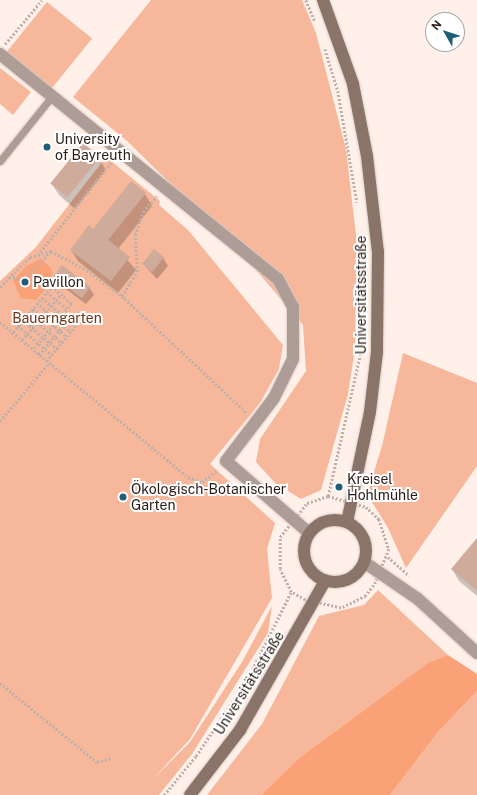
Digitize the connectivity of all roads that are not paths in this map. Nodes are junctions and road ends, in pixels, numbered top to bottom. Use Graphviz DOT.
graph roads {
  1 [pos="323,0"];
  2 [pos="0,54"];
  3 [pos="52,96"];
  4 [pos="0,161"];
  5 [pos="347,522"];
  6 [pos="309,533"];
  7 [pos="364,562"];
  8 [pos="325,581"];
  9 [pos="477,653"];
  10 [pos="190,795"];
  1 -- 5 [label="main road, Universitätsstraße"];
  2 -- 3 [label="street"];
  3 -- 4 [label="lane"];
  3 -- 6 [label="street"];
  5 -- 6 [label="main road"];
  5 -- 7 [label="main road"];
  6 -- 8 [label="main road"];
  7 -- 8 [label="main road"];
  7 -- 9 [label="street"];
  8 -- 10 [label="main road, Universitätsstraße"];
}
